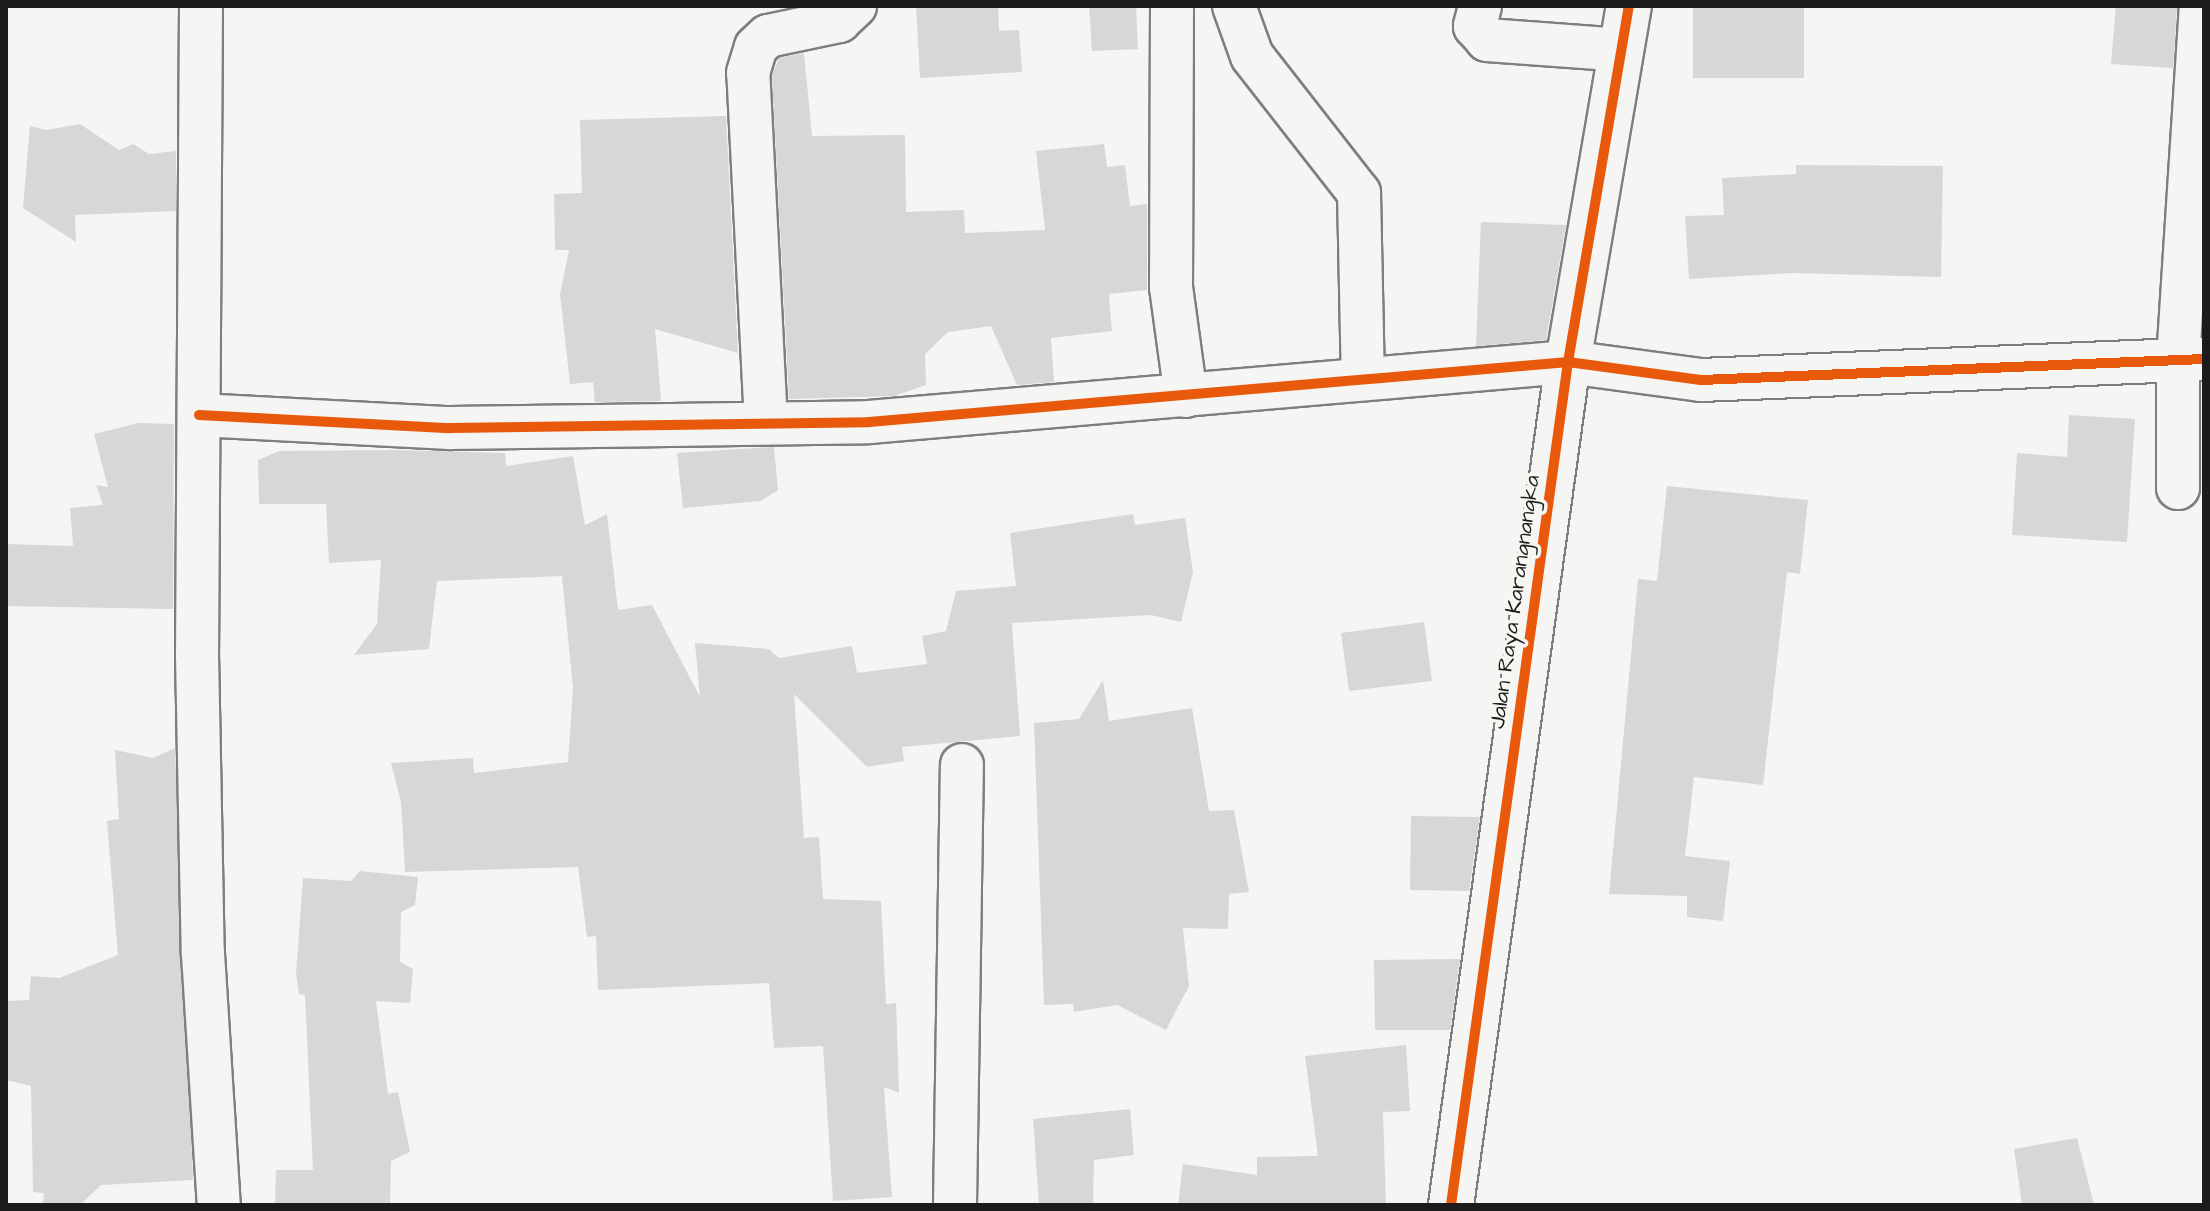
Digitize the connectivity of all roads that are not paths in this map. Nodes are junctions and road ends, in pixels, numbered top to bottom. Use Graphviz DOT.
graph roads {
  1 [pos="201,6"];
  2 [pos="855,6"];
  3 [pos="1172,6"];
  4 [pos="1234,6"];
  5 [pos="1480,6"];
  6 [pos="1629,6"];
  7 [pos="2201,6"];
  8 [pos="1622,50"];
  9 [pos="2191,360"];
  10 [pos="1568,362"];
  11 [pos="1363,379"];
  12 [pos="1186,396"];
  13 [pos="199,415"];
  14 [pos="766,423"];
  15 [pos="2178,488"];
  16 [pos="962,765"];
  17 [pos="219,1205"];
  18 [pos="955,1205"];
  19 [pos="1451,1205"];
  1 -- 13 [label="street"];
  2 -- 14 [label="street"];
  3 -- 12 [label="street"];
  4 -- 11 [label="street"];
  5 -- 8 [label="street"];
  6 -- 8 [label="street, Jalan Raya Karangnangka"];
  7 -- 9 [label="street"];
  8 -- 10 [label="street, Jalan Raya Karangnangka"];
  9 -- 10 [label="street"];
  9 -- 15 [label="street"];
  10 -- 11 [label="street"];
  10 -- 19 [label="street, Jalan Raya Karangnangka"];
  11 -- 12 [label="street"];
  12 -- 14 [label="street"];
  13 -- 14 [label="street"];
  13 -- 17 [label="street"];
  16 -- 18 [label="street"];
}
